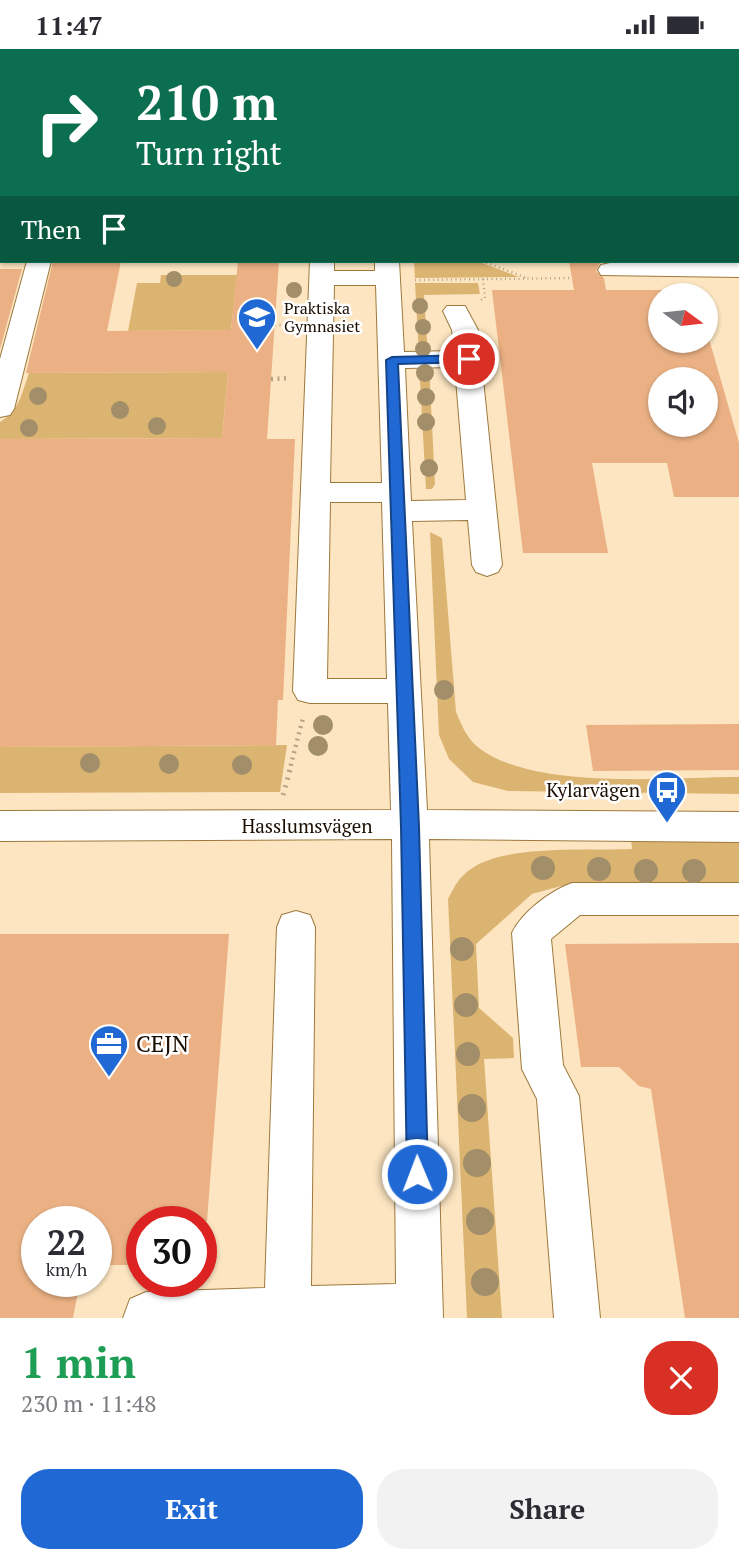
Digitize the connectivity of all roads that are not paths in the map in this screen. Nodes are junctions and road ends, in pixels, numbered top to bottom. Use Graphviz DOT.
graph roads {
  1 [pos="38,263"];
  2 [pos="322,269"];
  3 [pos="610,270"];
  4 [pos="739,270"];
  5 [pos="396,273"];
  6 [pos="456,311"];
  7 [pos="469,359"];
  8 [pos="392,360"];
  9 [pos="0,409"];
  10 [pos="316,493"];
  11 [pos="398,502"];
  12 [pos="483,510"];
  13 [pos="487,565"];
  14 [pos="405,691"];
  15 [pos="0,827"];
  16 [pos="410,827"];
  17 [pos="739,827"];
  18 [pos="739,899"];
  19 [pos="296,927"];
  20 [pos="420,1312"];
  21 [pos="287,1314"];
  22 [pos="146,1318"];
  23 [pos="577,1318"];
  1 -- 9 [label="street"];
  2 -- 5 [label="street"];
  2 -- 10 [label="street"];
  3 -- 4 [label="street"];
  5 -- 8 [label="street"];
  6 -- 7 [label="street"];
  7 -- 8 [label="street"];
  7 -- 12 [label="street"];
  8 -- 11 [label="street"];
  10 -- 11 [label="street"];
  10 -- 14 [label="street"];
  11 -- 12 [label="street"];
  11 -- 14 [label="street"];
  12 -- 13 [label="street"];
  14 -- 16 [label="street"];
  15 -- 16 [label="street, Hasslumsvägen"];
  16 -- 17 [label="street, Hasslumsvägen"];
  16 -- 20 [label="street"];
  18 -- 23 [label="street"];
  19 -- 21 [label="street"];
  20 -- 21 [label="street"];
  21 -- 22 [label="street"];
}
